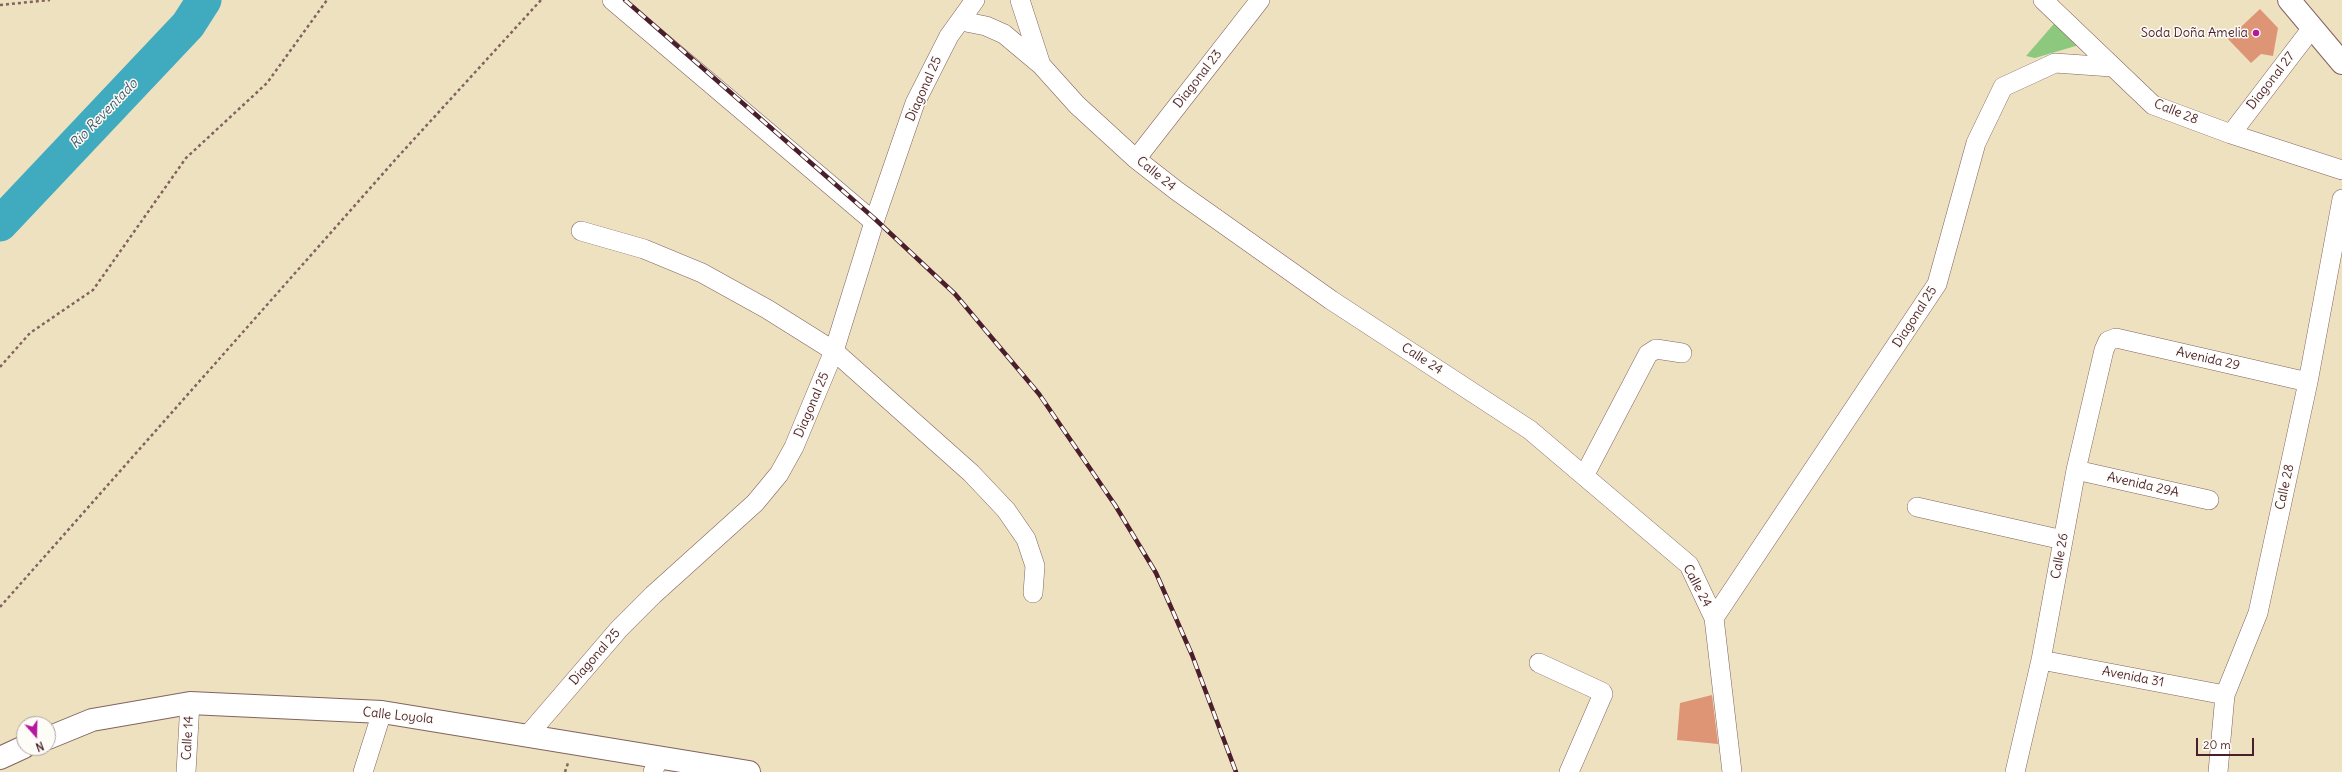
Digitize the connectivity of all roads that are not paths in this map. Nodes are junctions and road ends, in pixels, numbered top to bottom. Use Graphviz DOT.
graph roads {
  1 [pos="612,0"];
  2 [pos="975,0"];
  3 [pos="1020,0"];
  4 [pos="1260,0"];
  5 [pos="2043,0"];
  6 [pos="2289,0"];
  7 [pos="961,21"];
  8 [pos="2312,28"];
  9 [pos="2342,63"];
  10 [pos="1041,65"];
  11 [pos="2112,67"];
  12 [pos="2231,134"];
  13 [pos="1136,159"];
  14 [pos="2342,170"];
  15 [pos="2342,198"];
  16 [pos="874,222"];
  17 [pos="581,231"];
  18 [pos="2108,341"];
  19 [pos="834,351"];
  20 [pos="1682,352"];
  21 [pos="2308,382"];
  22 [pos="2076,470"];
  23 [pos="1584,476"];
  24 [pos="2209,500"];
  25 [pos="1918,507"];
  26 [pos="2063,540"];
  27 [pos="1033,593"];
  28 [pos="1714,618"];
  29 [pos="2042,660"];
  30 [pos="1539,663"];
  31 [pos="2225,695"];
  32 [pos="190,703"];
  33 [pos="382,712"];
  34 [pos="56,735"];
  35 [pos="528,735"];
  36 [pos="16,751"];
  37 [pos="0,758"];
  38 [pos="656,764"];
  39 [pos="186,772"];
  40 [pos="363,772"];
  41 [pos="749,772"];
  42 [pos="1570,772"];
  43 [pos="1732,772"];
  44 [pos="2016,772"];
  45 [pos="2218,772"];
  1 -- 16 [label="street"];
  2 -- 7 [label="street, Diagonal 25"];
  3 -- 10 [label="street, Calle 24"];
  4 -- 13 [label="street, Diagonal 23"];
  5 -- 11 [label="street, Calle 28"];
  6 -- 8 [label="main road"];
  7 -- 10 [label="street"];
  7 -- 16 [label="street, Diagonal 25"];
  8 -- 9 [label="main road"];
  8 -- 12 [label="street, Diagonal 27"];
  10 -- 13 [label="street, Calle 24"];
  11 -- 12 [label="street, Calle 28"];
  11 -- 28 [label="street, Diagonal 25"];
  12 -- 14 [label="street, Calle 28"];
  13 -- 23 [label="street, Calle 24"];
  15 -- 21 [label="street, Calle 28"];
  16 -- 19 [label="street, Diagonal 25"];
  17 -- 19 [label="street"];
  18 -- 21 [label="street, Avenida 29"];
  18 -- 22 [label="street, Calle 26"];
  19 -- 27 [label="street"];
  19 -- 35 [label="street, Diagonal 25"];
  20 -- 23 [label="street"];
  21 -- 31 [label="street, Calle 28"];
  22 -- 24 [label="street, Avenida 29A"];
  22 -- 26 [label="street, Calle 26"];
  23 -- 28 [label="street, Calle 24"];
  25 -- 26 [label="street"];
  26 -- 29 [label="street, Calle 26"];
  28 -- 43 [label="street, Calle 24"];
  29 -- 31 [label="street, Avenida 31"];
  29 -- 44 [label="street, Calle 26"];
  30 -- 42 [label="street"];
  31 -- 45 [label="street, Calle 28"];
  32 -- 33 [label="main road, Calle Loyola"];
  32 -- 34 [label="main road, Calle Loyola"];
  32 -- 39 [label="street, Calle 14"];
  33 -- 35 [label="main road, Calle Loyola"];
  33 -- 40 [label="street"];
  35 -- 38 [label="main road, Calle Loyola"];
  36 -- 37 [label="main road"];
  38 -- 41 [label="main road, Calle Loyola"];
}
